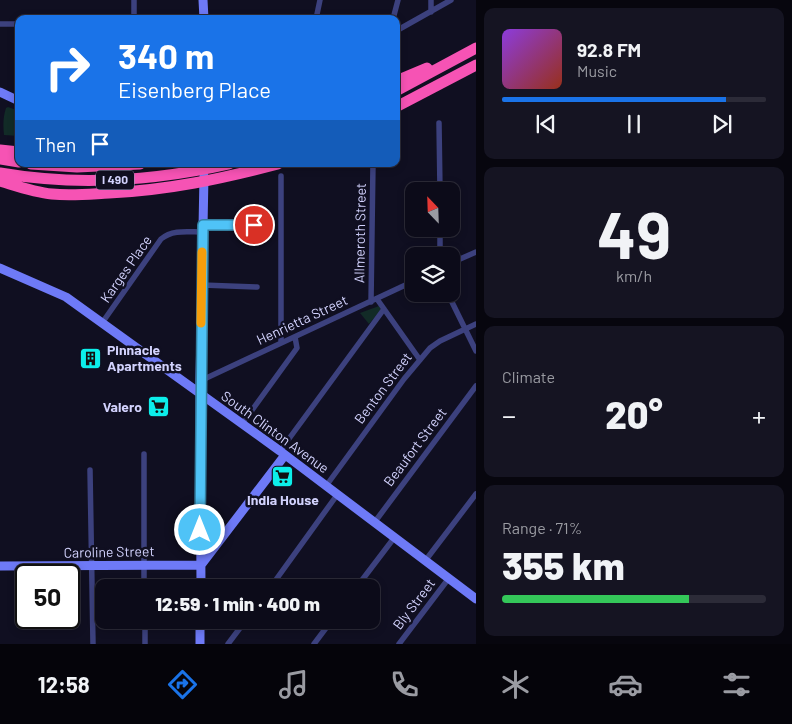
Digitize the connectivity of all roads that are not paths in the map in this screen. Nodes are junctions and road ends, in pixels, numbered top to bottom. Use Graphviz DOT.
graph roads {
  1 [pos="134,0"];
  2 [pos="203,0"];
  3 [pos="320,0"];
  4 [pos="398,0"];
  5 [pos="431,0"];
  6 [pos="451,0"];
  7 [pos="430,12"];
  8 [pos="134,15"];
  9 [pos="204,15"];
  10 [pos="317,15"];
  11 [pos="394,15"];
  12 [pos="0,24"];
  13 [pos="15,24"];
  14 [pos="400,30"];
  15 [pos="472,50"];
  16 [pos="476,65"];
  17 [pos="400,79"];
  18 [pos="449,80"];
  19 [pos="400,89"];
  20 [pos="0,92"];
  21 [pos="15,99"];
  22 [pos="400,105"];
  23 [pos="400,110"];
  24 [pos="439,123"];
  25 [pos="0,150"];
  26 [pos="15,152"];
  27 [pos="0,159"];
  28 [pos="15,161"];
  29 [pos="204,167"];
  30 [pos="212,167"];
  31 [pos="264,167"];
  32 [pos="373,167"];
  33 [pos="0,173"];
  34 [pos="281,176"];
  35 [pos="204,180"];
  36 [pos="0,181"];
  37 [pos="440,182"];
  38 [pos="254,225"];
  39 [pos="203,228"];
  40 [pos="476,252"];
  41 [pos="460,259"];
  42 [pos="0,268"];
  43 [pos="202,285"];
  44 [pos="405,285"];
  45 [pos="257,287"];
  46 [pos="374,300"];
  47 [pos="452,302"];
  48 [pos="384,309"];
  49 [pos="102,323"];
  50 [pos="476,324"];
  51 [pos="465,329"];
  52 [pos="295,337"];
  53 [pos="281,343"];
  54 [pos="476,351"];
  55 [pos="420,360"];
  56 [pos="200,381"];
  57 [pos="476,386"];
  58 [pos="200,394"];
  59 [pos="242,424"];
  60 [pos="282,453"];
  61 [pos="144,454"];
  62 [pos="90,470"];
  63 [pos="326,486"];
  64 [pos="476,494"];
  65 [pos="337,495"];
  66 [pos="374,523"];
  67 [pos="394,538"];
  68 [pos="425,561"];
  69 [pos="144,565"];
  70 [pos="201,565"];
  71 [pos="0,566"];
  72 [pos="91,566"];
  73 [pos="448,578"];
  74 [pos="144,579"];
  75 [pos="201,579"];
  76 [pos="276,579"];
  77 [pos="363,579"];
  78 [pos="476,599"];
  79 [pos="145,629"];
  80 [pos="200,629"];
  81 [pos="240,629"];
  82 [pos="325,629"];
  83 [pos="93,644"];
  84 [pos="145,644"];
  85 [pos="200,644"];
  86 [pos="229,644"];
  87 [pos="314,644"];
  88 [pos="399,644"];
  1 -- 8 [label="street"];
  2 -- 9 [label="street"];
  3 -- 10 [label="street"];
  4 -- 11 [label="street"];
  5 -- 7 [label="street"];
  6 -- 7 [label="street"];
  7 -- 14 [label="street"];
  12 -- 13 [label="street"];
  15 -- 17 [label="highway"];
  15 -- 19 [label="highway"];
  16 -- 18 [label="highway"];
  18 -- 22 [label="highway"];
  18 -- 23 [label="highway"];
  20 -- 21 [label="street"];
  24 -- 37 [label="street"];
  25 -- 26 [label="highway"];
  27 -- 28 [label="highway"];
  29 -- 35 [label="street"];
  30 -- 33 [label="highway, I 490"];
  31 -- 35 [label="highway"];
  32 -- 46 [label="street, Allmeroth Street"];
  34 -- 53 [label="street"];
  35 -- 36 [label="highway"];
  35 -- 39 [label="street"];
  38 -- 39 [label="street, Karges Place"];
  39 -- 43 [label="street"];
  39 -- 49 [label="street, Karges Place"];
  40 -- 41 [label="street"];
  42 -- 49 [label="street, South Clinton Avenue"];
  43 -- 45 [label="street"];
  43 -- 56 [label="street"];
  44 -- 46 [label="street, Henrietta Street"];
  46 -- 48 [label="street"];
  46 -- 52 [label="street, Henrietta Street"];
  47 -- 51 [label="street"];
  48 -- 55 [label="street"];
  48 -- 60 [label="street"];
  49 -- 58 [label="street, South Clinton Avenue"];
  50 -- 51 [label="street, Benton Street"];
  51 -- 54 [label="street"];
  51 -- 55 [label="street, Benton Street"];
  52 -- 53 [label="street, Henrietta Street"];
  52 -- 59 [label="street"];
  53 -- 56 [label="street, Henrietta Street"];
  55 -- 63 [label="street, Benton Street"];
  56 -- 58 [label="street"];
  57 -- 66 [label="street, Beaufort Street"];
  58 -- 59 [label="street, South Clinton Avenue"];
  58 -- 70 [label="street"];
  59 -- 60 [label="street, South Clinton Avenue"];
  60 -- 63 [label="street, South Clinton Avenue"];
  60 -- 70 [label="street"];
  61 -- 69 [label="street"];
  62 -- 72 [label="street"];
  63 -- 65 [label="street, South Clinton Avenue"];
  64 -- 68 [label="street"];
  65 -- 66 [label="street, South Clinton Avenue"];
  65 -- 76 [label="street"];
  66 -- 67 [label="street, South Clinton Avenue"];
  67 -- 68 [label="street, South Clinton Avenue"];
  67 -- 77 [label="street"];
  68 -- 73 [label="street, South Clinton Avenue"];
  69 -- 70 [label="street, Caroline Street"];
  69 -- 72 [label="street, Caroline Street"];
  69 -- 74 [label="street"];
  70 -- 75 [label="street"];
  71 -- 72 [label="street, Caroline Street"];
  72 -- 83 [label="street"];
  73 -- 78 [label="street, South Clinton Avenue"];
  73 -- 88 [label="street, Bly Street"];
  79 -- 84 [label="street"];
  80 -- 85 [label="street"];
  81 -- 86 [label="street"];
  82 -- 87 [label="street"];
}
